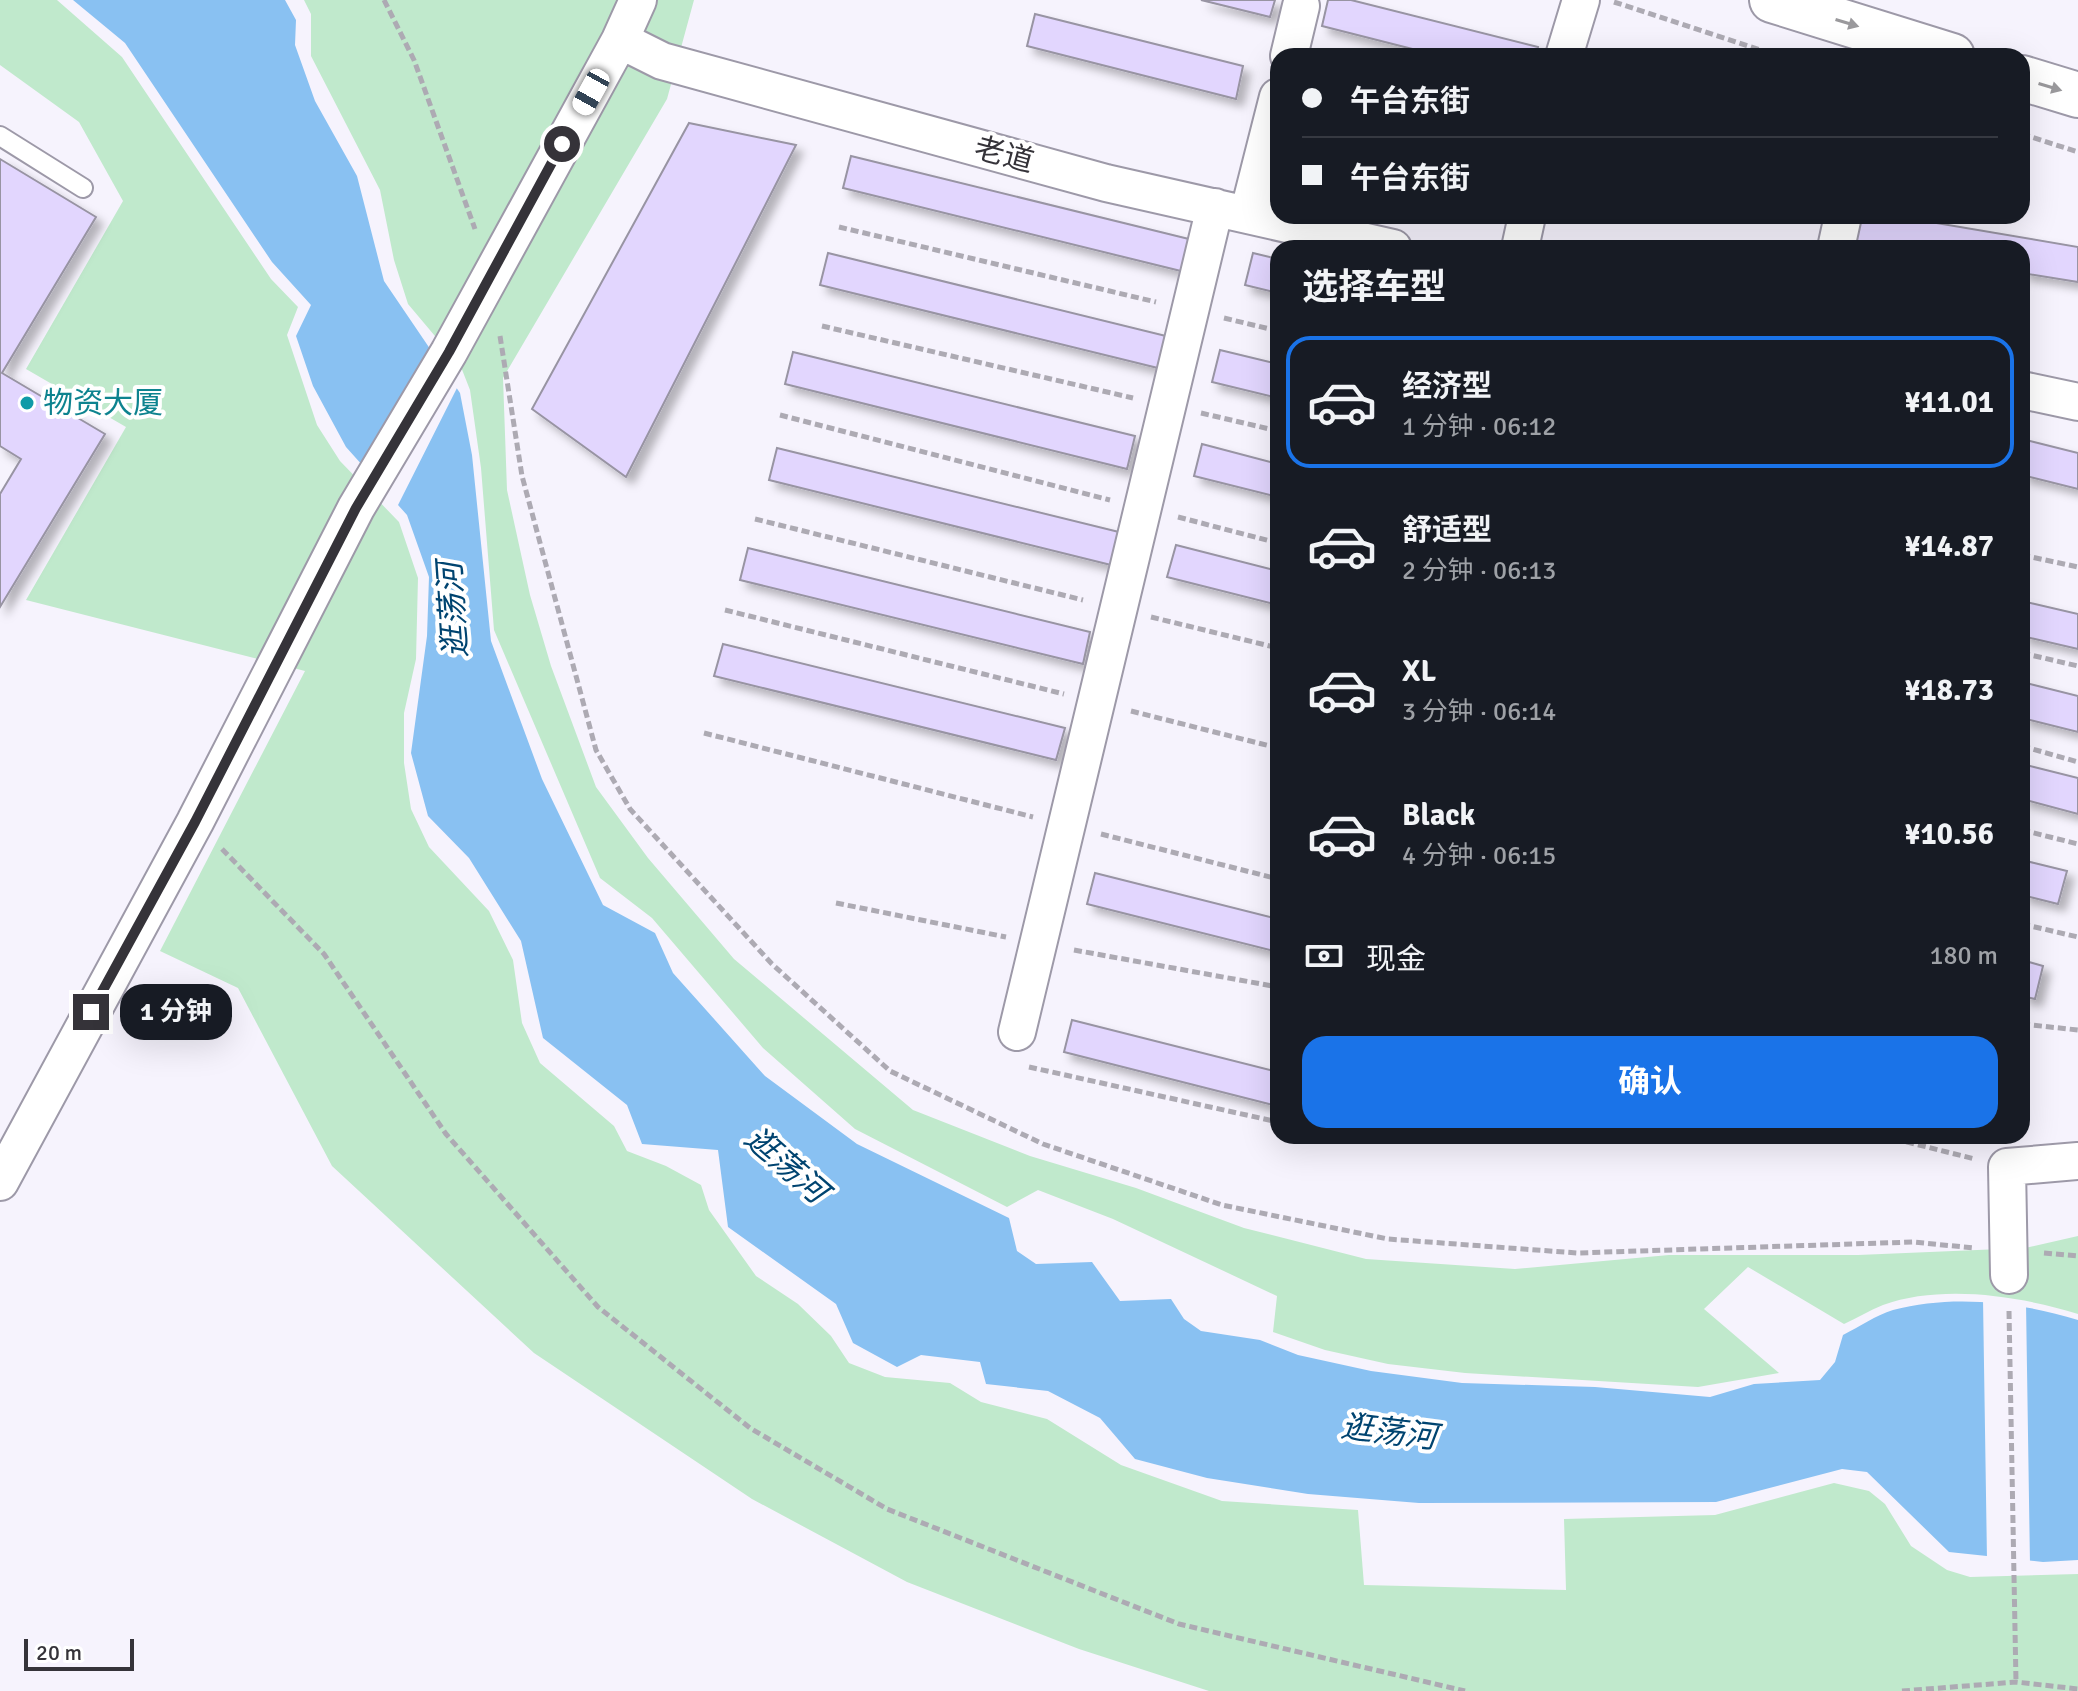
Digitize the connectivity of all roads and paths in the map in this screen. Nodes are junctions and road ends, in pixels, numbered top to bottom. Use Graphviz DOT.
graph roads {
  1 [pos="396,0"];
  2 [pos="638,0"];
  3 [pos="1581,0"];
  4 [pos="1609,0"];
  5 [pos="1772,0"];
  6 [pos="386,3"];
  7 [pos="1301,6"];
  8 [pos="620,40"];
  9 [pos="1291,48"];
  10 [pos="1566,48"];
  11 [pos="1755,48"];
  12 [pos="1926,48"];
  13 [pos="2030,80"];
  14 [pos="2078,95"];
  15 [pos="1270,116"];
  16 [pos="0,136"];
  17 [pos="2030,137"];
  18 [pos="2078,152"];
  19 [pos="83,188"];
  20 [pos="1231,211"];
  21 [pos="1270,220"];
  22 [pos="1288,224"];
  23 [pos="839,227"];
  24 [pos="1358,240"];
  25 [pos="490,273"];
  26 [pos="1190,310"];
  27 [pos="822,326"];
  28 [pos="1270,329"];
  29 [pos="2030,392"];
  30 [pos="2078,402"];
  31 [pos="1167,406"];
  32 [pos="780,415"];
  33 [pos="1270,429"];
  34 [pos="1143,508"];
  35 [pos="755,519"];
  36 [pos="1270,541"];
  37 [pos="2030,557"];
  38 [pos="2078,567"];
  39 [pos="1118,609"];
  40 [pos="725,610"];
  41 [pos="1270,646"];
  42 [pos="2030,655"];
  43 [pos="2078,666"];
  44 [pos="1096,702"];
  45 [pos="704,733"];
  46 [pos="1270,746"];
  47 [pos="2030,748"];
  48 [pos="2078,762"];
  49 [pos="195,822"];
  50 [pos="1067,826"];
  51 [pos="2030,832"];
  52 [pos="2078,844"];
  53 [pos="1270,877"];
  54 [pos="836,903"];
  55 [pos="2030,926"];
  56 [pos="2078,937"];
  57 [pos="1038,943"];
  58 [pos="1270,986"];
  59 [pos="2030,1025"];
  60 [pos="2078,1030"];
  61 [pos="1017,1032"];
  62 [pos="1270,1120"];
  63 [pos="1915,1144"];
  64 [pos="2078,1161"];
  65 [pos="2007,1167"];
  66 [pos="0,1182"];
  67 [pos="2078,1256"];
  68 [pos="2010,1259"];
  69 [pos="2016,1682"];
  70 [pos="2078,1689"];
  71 [pos="1465,1691"];
  72 [pos="1902,1691"];
  1 -- 6 [label="path"];
  2 -- 8 [label="street"];
  3 -- 10 [label="street"];
  4 -- 11 [label="path"];
  5 -- 12 [label="street, one-way"];
  6 -- 25 [label="path"];
  7 -- 9 [label="street"];
  8 -- 20 [label="street, 老道"];
  8 -- 25 [label="street"];
  13 -- 14 [label="street, one-way"];
  15 -- 20 [label="street"];
  16 -- 19 [label="lane"];
  17 -- 18 [label="path"];
  20 -- 21 [label="street, 老道"];
  20 -- 26 [label="street"];
  22 -- 24 [label="street, 老道"];
  23 -- 26 [label="path"];
  25 -- 49 [label="street"];
  25 -- 68 [label="path"];
  26 -- 28 [label="path"];
  26 -- 31 [label="street"];
  27 -- 31 [label="path"];
  29 -- 30 [label="street"];
  31 -- 33 [label="path"];
  31 -- 34 [label="street"];
  32 -- 34 [label="path"];
  34 -- 36 [label="path"];
  34 -- 39 [label="street"];
  35 -- 39 [label="path"];
  37 -- 38 [label="path"];
  39 -- 41 [label="path"];
  39 -- 44 [label="street"];
  40 -- 44 [label="path"];
  42 -- 43 [label="path"];
  44 -- 46 [label="path"];
  44 -- 50 [label="street"];
  45 -- 50 [label="path"];
  47 -- 48 [label="path"];
  49 -- 66 [label="street"];
  49 -- 71 [label="path"];
  50 -- 53 [label="path"];
  50 -- 57 [label="street"];
  51 -- 52 [label="path"];
  54 -- 57 [label="path"];
  55 -- 56 [label="path"];
  57 -- 58 [label="path"];
  57 -- 61 [label="street"];
  59 -- 60 [label="path"];
  61 -- 62 [label="path"];
  63 -- 65 [label="path"];
  64 -- 65 [label="street"];
  65 -- 68 [label="street"];
  67 -- 68 [label="path"];
  68 -- 69 [label="path"];
  69 -- 70 [label="path"];
  69 -- 72 [label="path"];
}
